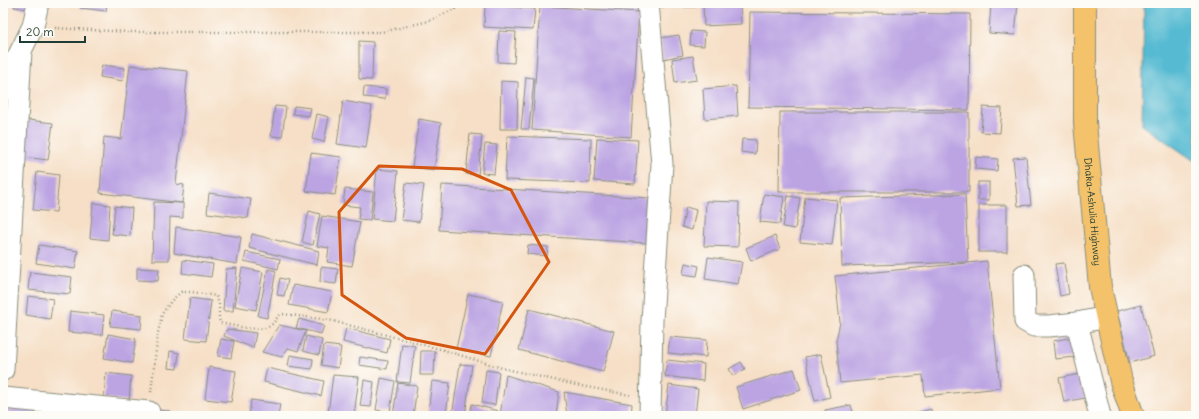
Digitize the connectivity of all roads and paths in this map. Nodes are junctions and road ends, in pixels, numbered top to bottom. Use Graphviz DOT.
graph roads {
  1 [pos="38,3"];
  2 [pos="467,3"];
  3 [pos="558,3"];
  4 [pos="1085,3"];
  5 [pos="648,6"];
  6 [pos="33,26"];
  7 [pos="21,52"];
  8 [pos="3,63"];
  9 [pos="1024,275"];
  10 [pos="5,303"];
  11 [pos="1107,317"];
  12 [pos="1077,323"];
  13 [pos="3,370"];
  14 [pos="3,398"];
  15 [pos="651,407"];
  16 [pos="148,412"];
  17 [pos="1100,416"];
  18 [pos="1133,416"];
  1 -- 6 [label="street"];
  2 -- 6 [label="path"];
  3 -- 5 [label="path"];
  4 -- 11 [label="highway, Dhaka-Ashulia Highway"];
  5 -- 15 [label="street"];
  6 -- 7 [label="street"];
  7 -- 8 [label="street"];
  7 -- 10 [label="street"];
  9 -- 12 [label="street"];
  10 -- 13 [label="street"];
  11 -- 12 [label="street"];
  11 -- 18 [label="highway, Dhaka-Ashulia Highway"];
  12 -- 17 [label="street"];
  14 -- 16 [label="street"];
  15 -- 16 [label="path"];
}
